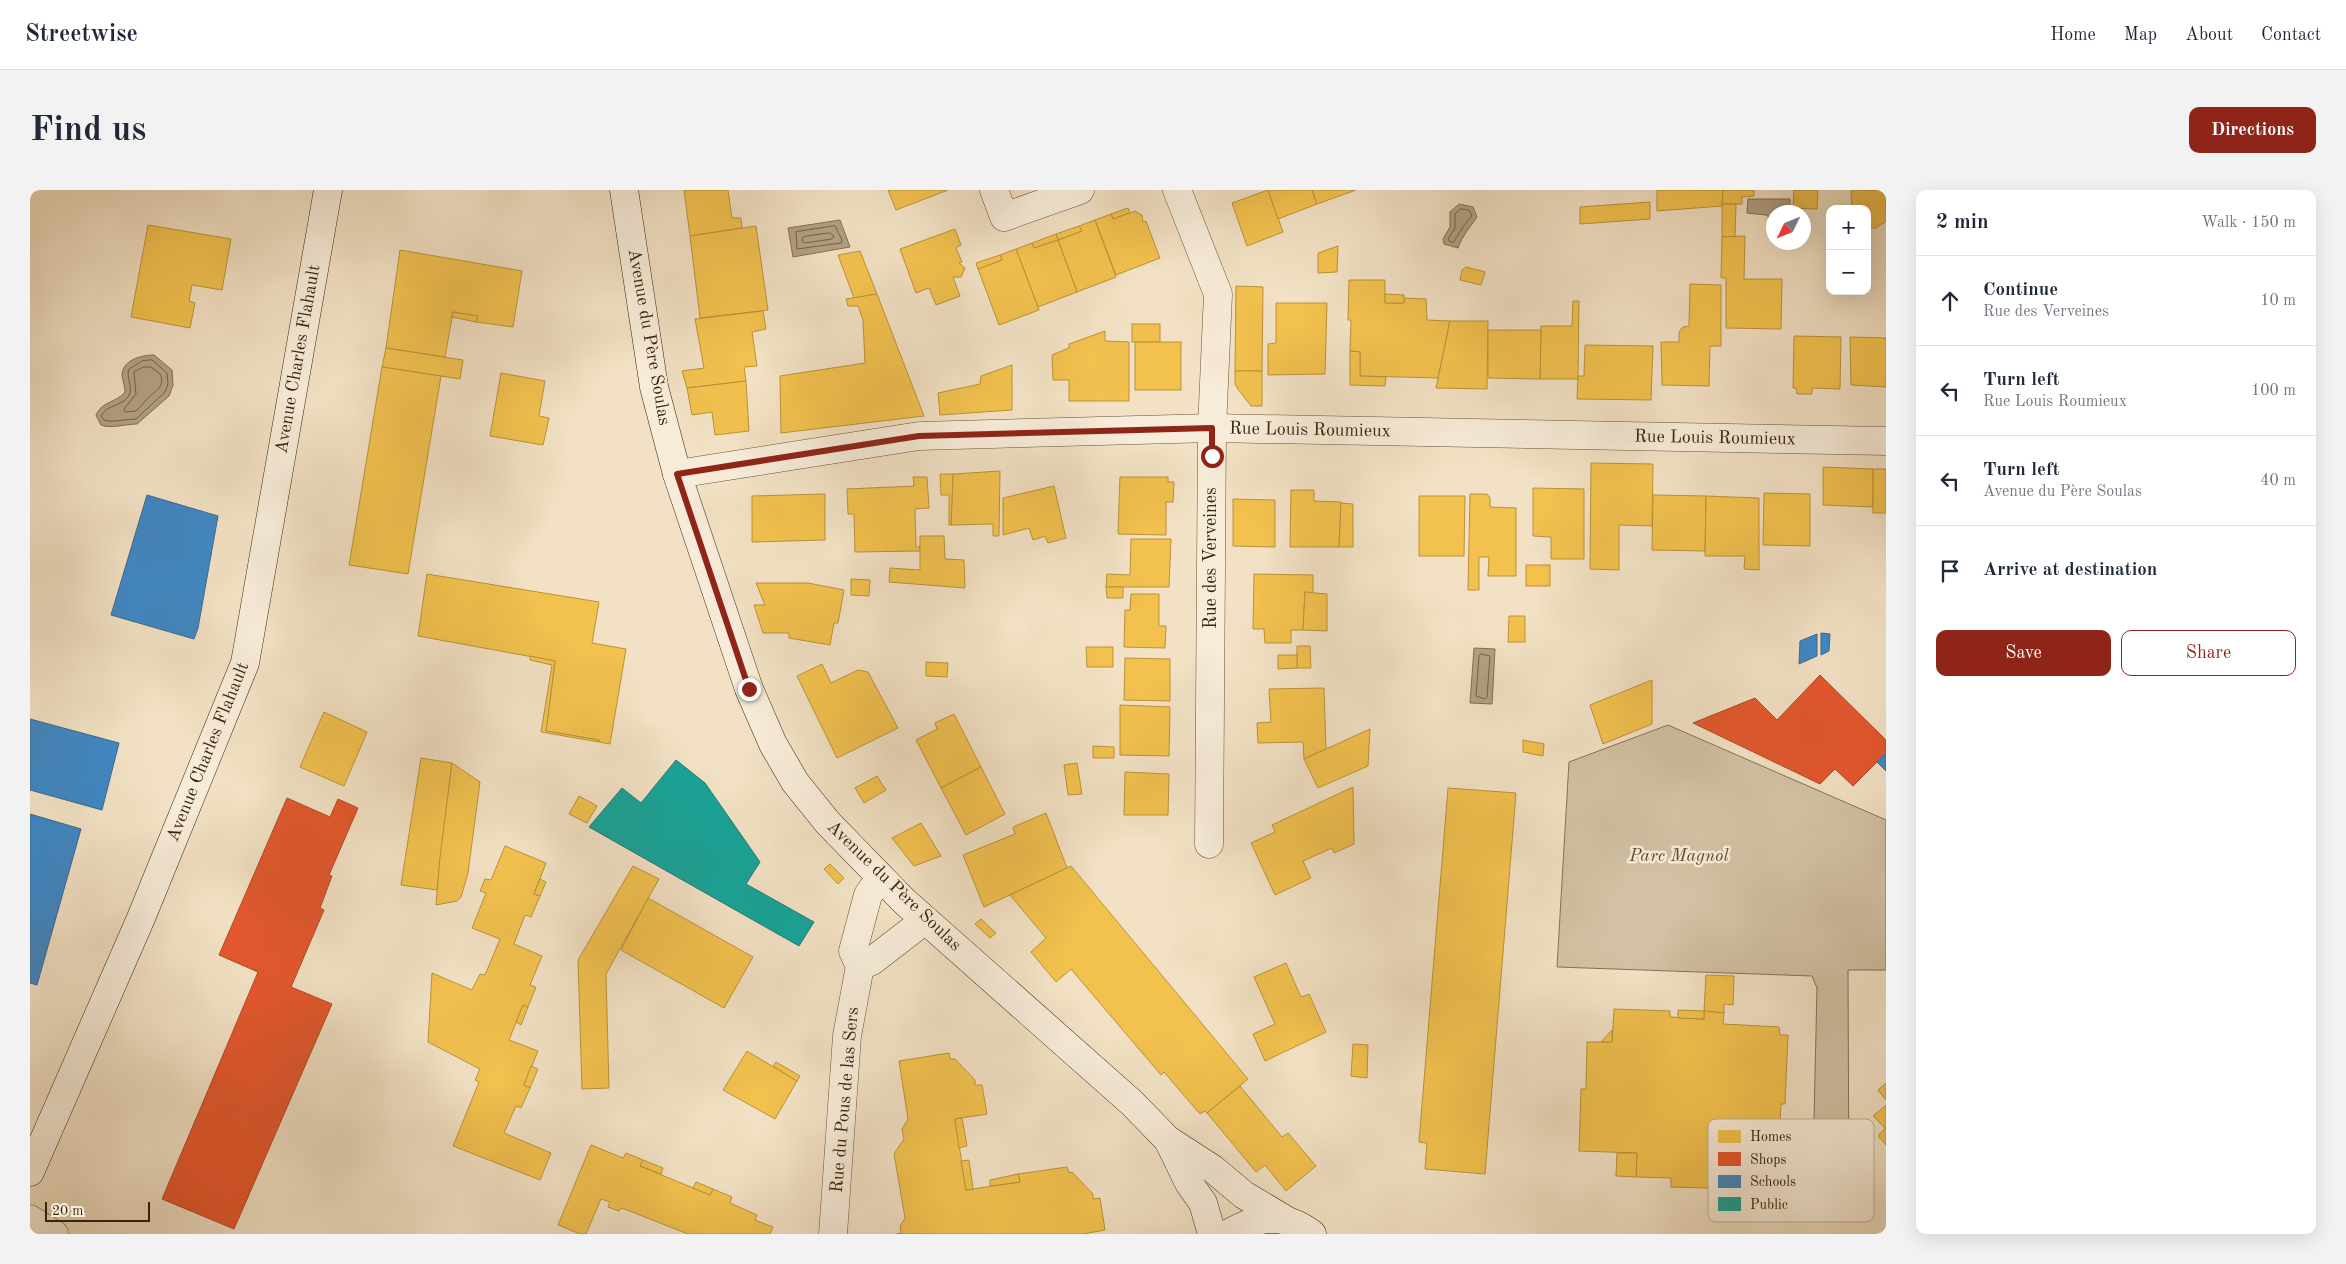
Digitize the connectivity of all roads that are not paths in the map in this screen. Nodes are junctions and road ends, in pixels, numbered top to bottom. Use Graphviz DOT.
graph roads {
  1 [pos="328,190"];
  2 [pos="624,190"];
  3 [pos="994,190"];
  4 [pos="1080,190"];
  5 [pos="1177,190"];
  6 [pos="1212,428"];
  7 [pos="1886,441"];
  8 [pos="677,474"];
  9 [pos="1209,844"];
  10 [pos="880,878"];
  11 [pos="925,920"];
  12 [pos="860,966"];
  13 [pos="1168,1140"];
  14 [pos="30,1172"];
  15 [pos="30,1219"];
  16 [pos="1286,1220"];
  17 [pos="54,1234"];
  18 [pos="833,1234"];
  19 [pos="1212,1234"];
  20 [pos="1228,1234"];
  21 [pos="1312,1234"];
  1 -- 14 [label="main road, Avenue Charles Flahault"];
  2 -- 8 [label="main road, Avenue du Père Soulas"];
  3 -- 4 [label="main road"];
  5 -- 6 [label="main road, Rue des Verveines"];
  6 -- 7 [label="main road, Rue Louis Roumieux"];
  6 -- 8 [label="main road, Rue Louis Roumieux"];
  6 -- 9 [label="main road, Rue des Verveines"];
  8 -- 10 [label="main road, Avenue du Père Soulas"];
  10 -- 11 [label="main road, Avenue du Père Soulas"];
  10 -- 12 [label="main road, Rue du Pous de las Sers"];
  11 -- 12 [label="main road"];
  11 -- 13 [label="main road, Avenue du Père Soulas"];
  12 -- 18 [label="main road, Rue du Pous de las Sers"];
  13 -- 16 [label="main road, Avenue du Père Soulas"];
  13 -- 19 [label="main road, Avenue du Père Soulas"];
  15 -- 17 [label="main road"];
  16 -- 20 [label="main road"];
  16 -- 21 [label="main road, Avenue du Père Soulas"];
}
